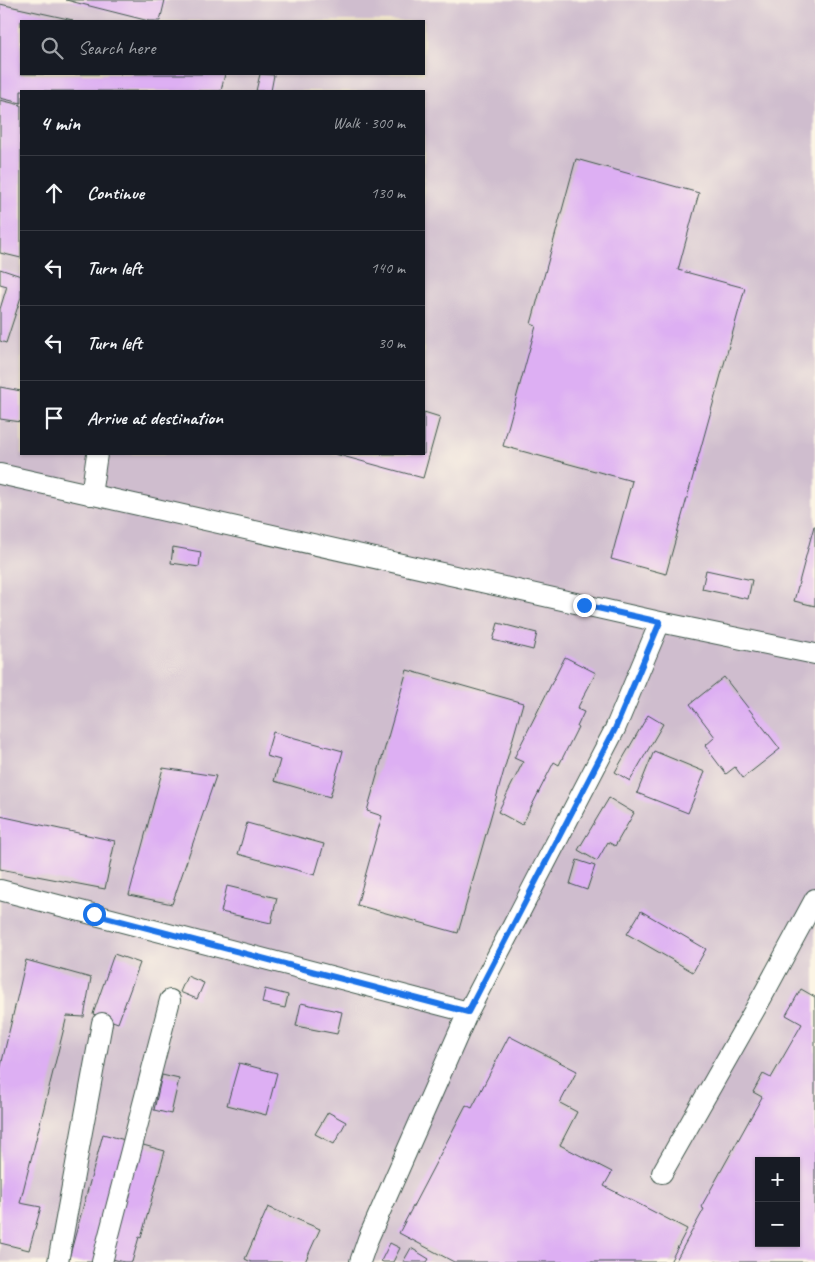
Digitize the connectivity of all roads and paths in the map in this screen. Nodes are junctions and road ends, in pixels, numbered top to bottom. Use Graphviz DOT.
graph roads {
  1 [pos="97,455"];
  2 [pos="0,474"];
  3 [pos="91,495"];
  4 [pos="660,622"];
  5 [pos="815,654"];
  6 [pos="0,890"];
  7 [pos="815,900"];
  8 [pos="807,931"];
  9 [pos="170,1000"];
  10 [pos="468,1012"];
  11 [pos="102,1023"];
  12 [pos="662,1173"];
  13 [pos="58,1262"];
  14 [pos="102,1262"];
  15 [pos="360,1262"];
  1 -- 3 [label="street"];
  2 -- 3 [label="street"];
  3 -- 4 [label="street"];
  4 -- 5 [label="street"];
  4 -- 10 [label="street"];
  6 -- 10 [label="street"];
  7 -- 8 [label="street"];
  8 -- 12 [label="street"];
  9 -- 14 [label="street"];
  10 -- 15 [label="street"];
  11 -- 13 [label="street"];
}
